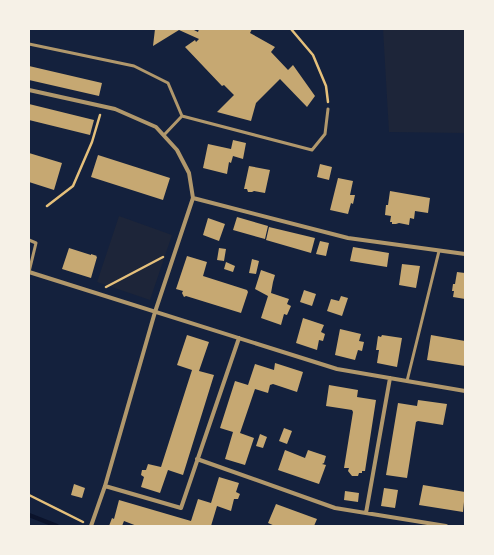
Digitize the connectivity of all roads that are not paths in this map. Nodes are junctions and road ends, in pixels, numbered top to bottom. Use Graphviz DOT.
graph roads {
  1 [pos="29,44"];
  2 [pos="29,90"];
  3 [pos="328,109"];
  4 [pos="182,116"];
  5 [pos="164,135"];
  6 [pos="193,198"];
  7 [pos="29,240"];
  8 [pos="439,251"];
  9 [pos="465,254"];
  10 [pos="29,272"];
  11 [pos="155,312"];
  12 [pos="239,338"];
  13 [pos="390,378"];
  14 [pos="408,381"];
  15 [pos="465,391"];
  16 [pos="198,459"];
  17 [pos="105,486"];
  18 [pos="366,513"];
  19 [pos="91,526"];
  20 [pos="446,526"];
  1 -- 4 [label="lane"];
  2 -- 5 [label="street"];
  3 -- 4 [label="lane"];
  4 -- 5 [label="lane"];
  5 -- 6 [label="street"];
  6 -- 8 [label="street"];
  6 -- 11 [label="street"];
  7 -- 10 [label="lane"];
  8 -- 9 [label="street"];
  8 -- 14 [label="lane"];
  10 -- 11 [label="street"];
  11 -- 12 [label="street"];
  11 -- 17 [label="street"];
  12 -- 13 [label="street"];
  12 -- 16 [label="street"];
  13 -- 14 [label="street"];
  13 -- 18 [label="street"];
  14 -- 15 [label="street"];
  16 -- 17 [label="street"];
  16 -- 18 [label="street"];
  17 -- 19 [label="street"];
  18 -- 20 [label="street"];
}
